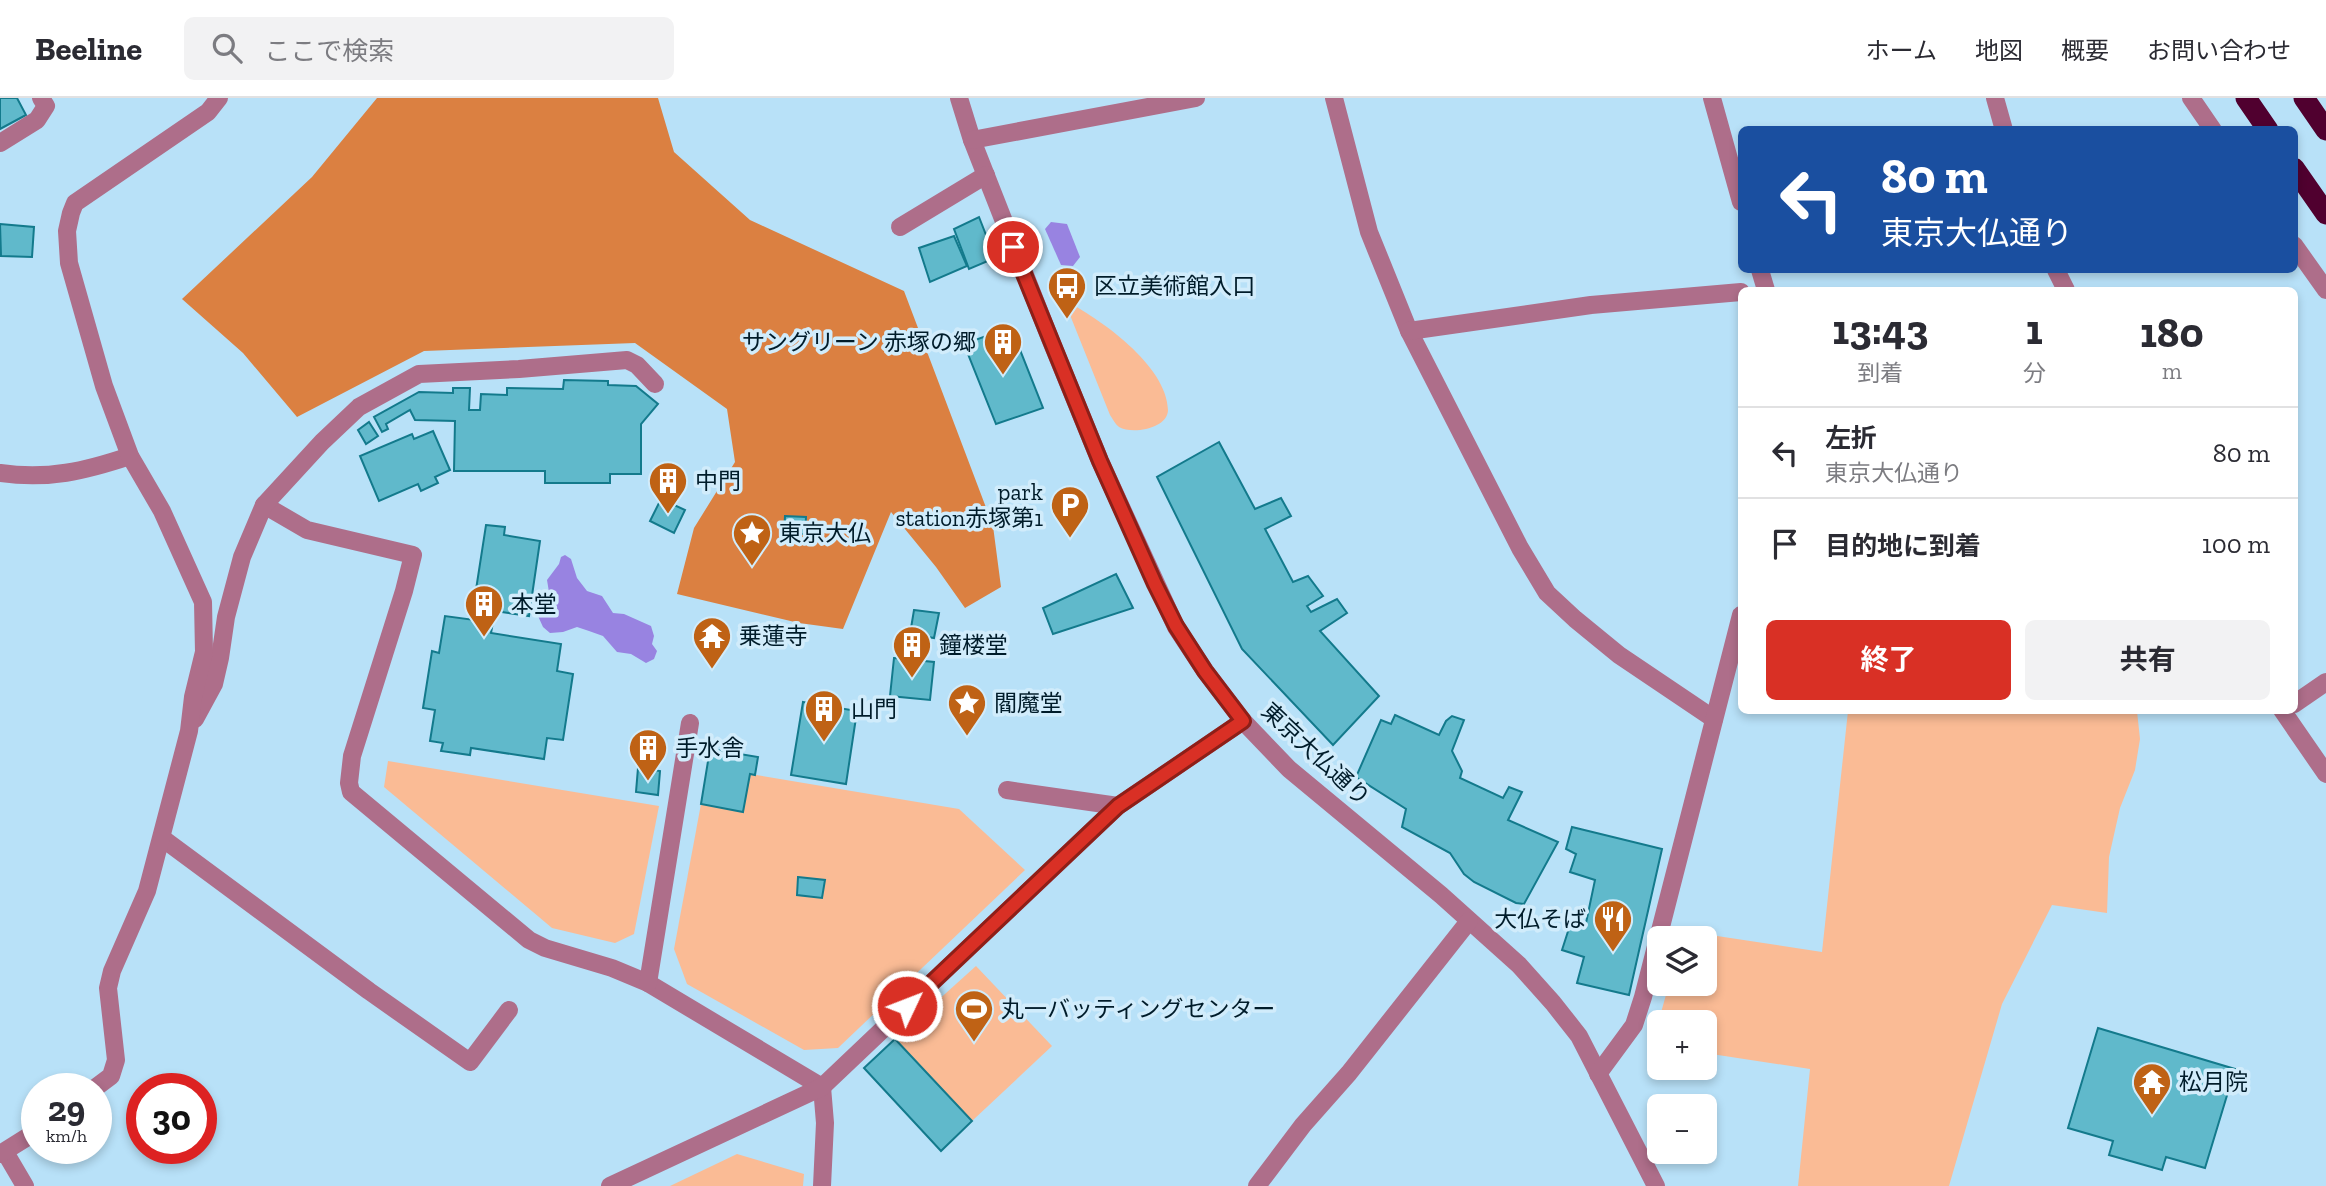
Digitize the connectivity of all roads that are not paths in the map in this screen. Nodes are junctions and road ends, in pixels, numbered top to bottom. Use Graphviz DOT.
graph roads {
  1 [pos="41,98"];
  2 [pos="219,98"];
  3 [pos="959,98"];
  4 [pos="1196,98"];
  5 [pos="1334,98"];
  6 [pos="1712,98"];
  7 [pos="1995,98"];
  8 [pos="2191,98"];
  9 [pos="2246,98"];
  10 [pos="2304,98"];
  11 [pos="2003,126"];
  12 [pos="2210,126"];
  13 [pos="2265,126"];
  14 [pos="2326,130"];
  15 [pos="972,140"];
  16 [pos="0,143"];
  17 [pos="2298,174"];
  18 [pos="986,175"];
  19 [pos="1738,191"];
  20 [pos="2326,214"];
  21 [pos="900,227"];
  22 [pos="2298,251"];
  23 [pos="2326,290"];
  24 [pos="1738,292"];
  25 [pos="1409,331"];
  26 [pos="656,384"];
  27 [pos="130,456"];
  28 [pos="0,472"];
  29 [pos="264,505"];
  30 [pos="1738,627"];
  31 [pos="2326,682"];
  32 [pos="2298,701"];
  33 [pos="2289,714"];
  34 [pos="1714,719"];
  35 [pos="1243,721"];
  36 [pos="690,723"];
  37 [pos="189,731"];
  38 [pos="2326,774"];
  39 [pos="1007,790"];
  40 [pos="1118,806"];
  41 [pos="162,838"];
  42 [pos="1469,921"];
  43 [pos="648,983"];
  44 [pos="509,1010"];
  45 [pos="112,1073"];
  46 [pos="1598,1074"];
  47 [pos="822,1087"];
  48 [pos="21,1141"];
  49 [pos="2,1153"];
  50 [pos="25,1186"];
  51 [pos="610,1186"];
  52 [pos="822,1186"];
  53 [pos="1257,1186"];
  54 [pos="1655,1186"];
  1 -- 16 [label="street"];
  2 -- 27 [label="street"];
  3 -- 15 [label="street, 東京大仏通り"];
  4 -- 15 [label="street"];
  5 -- 25 [label="street"];
  6 -- 19 [label="street"];
  7 -- 11 [label="street"];
  8 -- 12 [label="street"];
  9 -- 13 [label="highway"];
  10 -- 14 [label="highway"];
  15 -- 18 [label="street, 東京大仏通り"];
  17 -- 20 [label="highway"];
  18 -- 21 [label="street"];
  18 -- 35 [label="street, 東京大仏通り"];
  22 -- 23 [label="street"];
  24 -- 25 [label="street"];
  25 -- 34 [label="street"];
  26 -- 29 [label="street"];
  27 -- 28 [label="street"];
  27 -- 37 [label="street"];
  29 -- 37 [label="street"];
  29 -- 43 [label="street"];
  30 -- 34 [label="street"];
  31 -- 32 [label="street"];
  33 -- 38 [label="street"];
  34 -- 46 [label="street"];
  35 -- 40 [label="street"];
  35 -- 42 [label="street, 東京大仏通り"];
  36 -- 43 [label="street"];
  37 -- 41 [label="street"];
  39 -- 40 [label="street"];
  40 -- 47 [label="street"];
  41 -- 44 [label="street"];
  41 -- 45 [label="street"];
  42 -- 46 [label="street, 東京大仏通り"];
  42 -- 53 [label="street"];
  43 -- 47 [label="street"];
  46 -- 54 [label="street, 東京大仏通り"];
  47 -- 51 [label="street"];
  47 -- 52 [label="street"];
  48 -- 49 [label="street"];
  49 -- 50 [label="street"];
}
